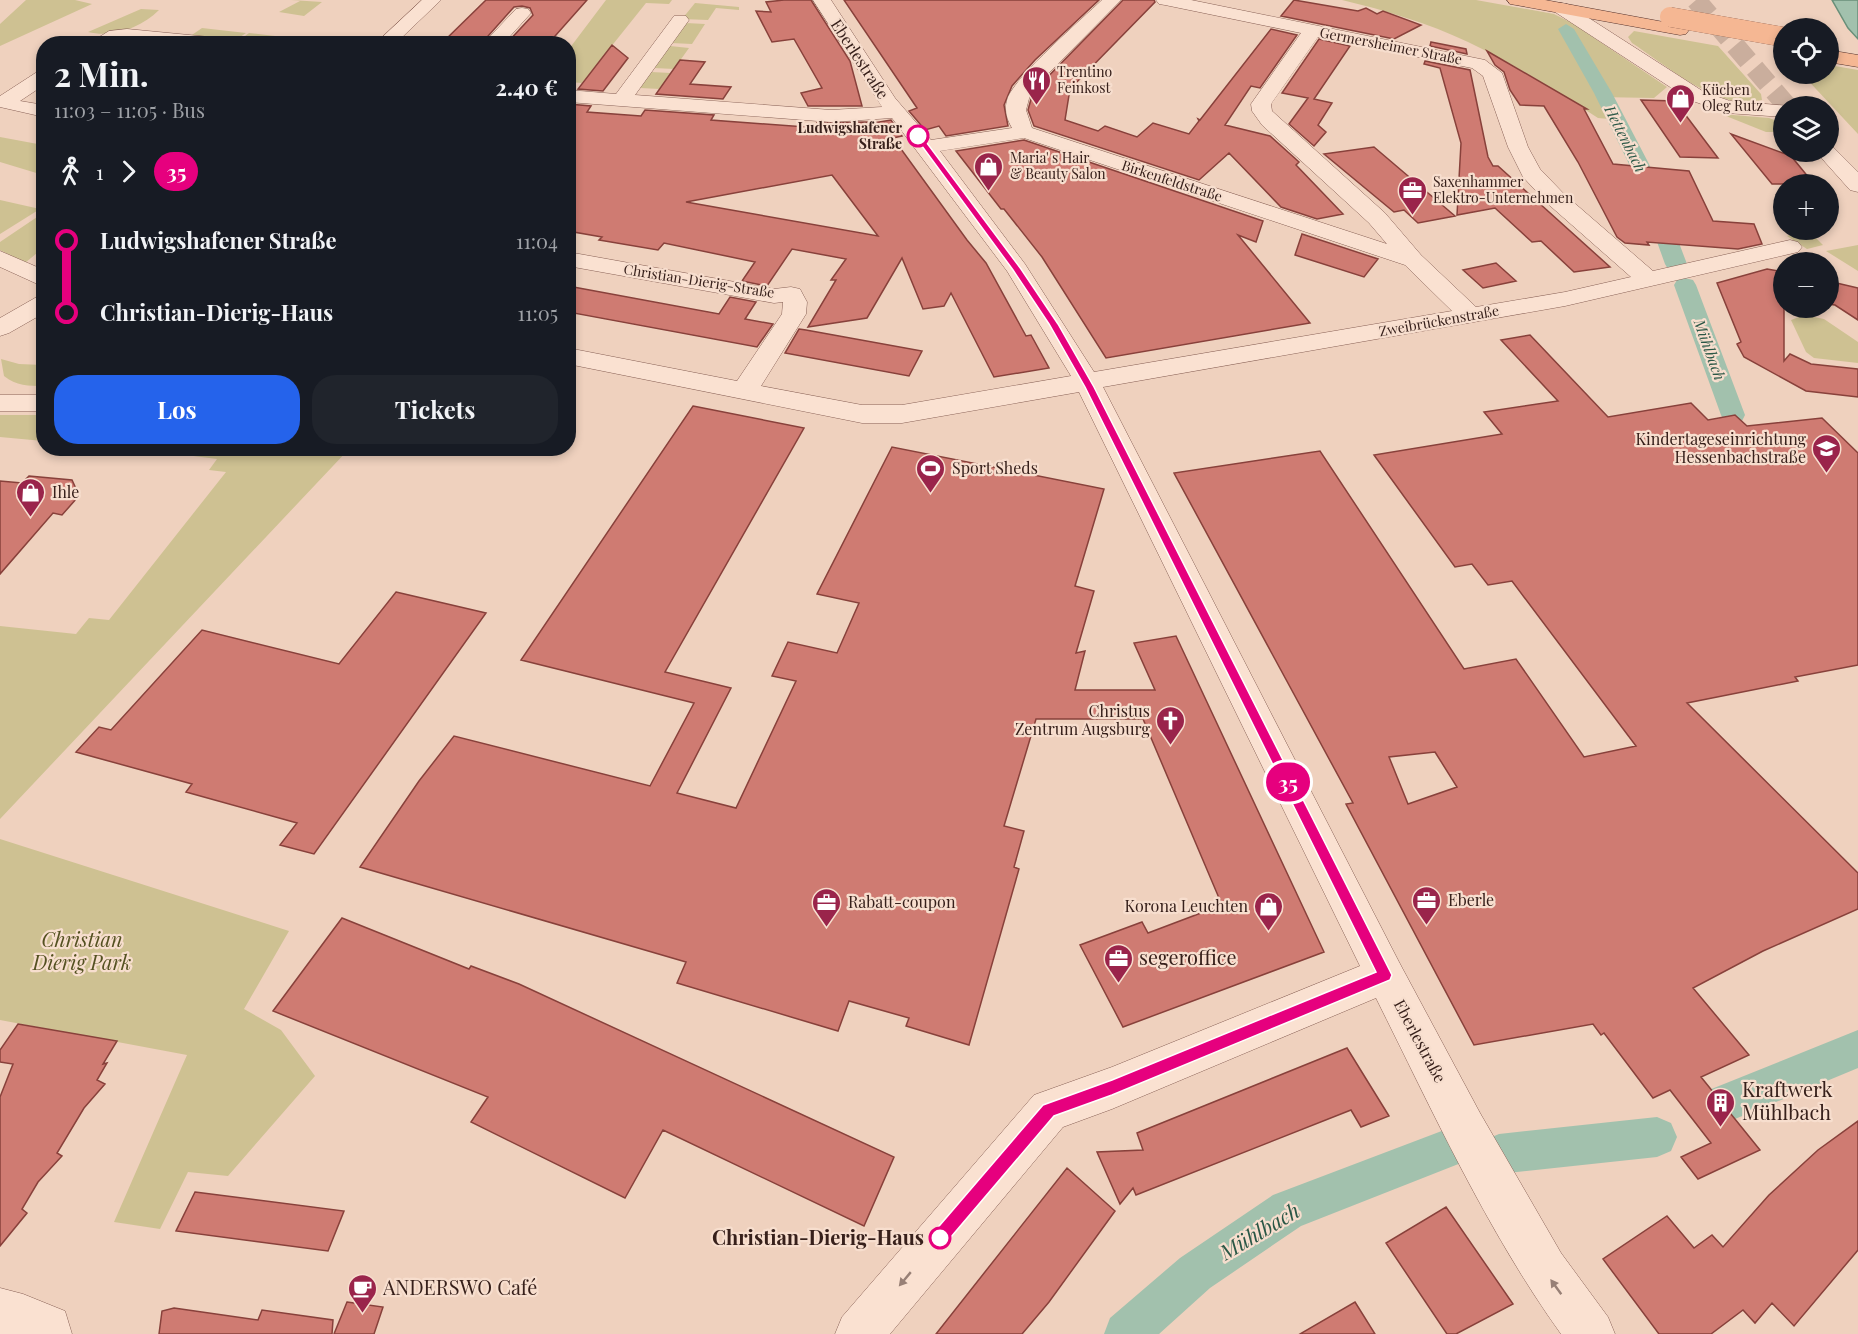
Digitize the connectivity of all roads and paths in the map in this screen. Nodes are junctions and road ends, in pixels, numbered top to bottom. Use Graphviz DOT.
graph roads {
  1 [pos="432,0"];
  2 [pos="822,0"];
  3 [pos="1112,0"];
  4 [pos="1165,0"];
  5 [pos="1516,0"];
  6 [pos="1571,2"];
  7 [pos="522,13"];
  8 [pos="680,20"];
  9 [pos="1631,21"];
  10 [pos="1675,23"];
  11 [pos="1313,30"];
  12 [pos="113,36"];
  13 [pos="146,36"];
  14 [pos="393,36"];
  15 [pos="500,36"];
  16 [pos="1773,36"];
  17 [pos="1617,45"];
  18 [pos="1773,45"];
  19 [pos="1839,47"];
  20 [pos="1858,50"];
  21 [pos="1839,58"];
  22 [pos="1858,61"];
  23 [pos="36,81"];
  24 [pos="576,97"];
  25 [pos="621,100"];
  26 [pos="36,110"];
  27 [pos="1773,110"];
  28 [pos="896,112"];
  29 [pos="1025,132"];
  30 [pos="927,147"];
  31 [pos="1836,162"];
  32 [pos="1858,185"];
  33 [pos="1790,247"];
  34 [pos="0,258"];
  35 [pos="576,260"];
  36 [pos="1413,260"];
  37 [pos="36,276"];
  38 [pos="1650,281"];
  39 [pos="36,308"];
  40 [pos="1470,315"];
  41 [pos="0,328"];
  42 [pos="576,358"];
  43 [pos="1086,381"];
  44 [pos="744,391"];
  45 [pos="1385,975"];
  46 [pos="0,1312"];
  47 [pos="48,1334"];
  48 [pos="859,1334"];
  49 [pos="1591,1334"];
  1 -- 14 [label="street"];
  2 -- 28 [label="street, Eberlestraße"];
  3 -- 29 [label="street"];
  4 -- 11 [label="street, Germersheimer Straße"];
  5 -- 6 [label="main road"];
  6 -- 9 [label="main road"];
  6 -- 10 [label="main road"];
  6 -- 17 [label="street"];
  7 -- 15 [label="street"];
  8 -- 25 [label="street"];
  9 -- 10 [label="main road"];
  9 -- 17 [label="street"];
  10 -- 16 [label="main road, bridge"];
  10 -- 18 [label="main road"];
  11 -- 36 [label="street, Birkenfeldstraße"];
  11 -- 38 [label="street, Germersheimer Straße"];
  12 -- 13 [label="street"];
  17 -- 27 [label="street"];
  19 -- 20 [label="main road"];
  21 -- 22 [label="main road"];
  23 -- 26 [label="street"];
  24 -- 25 [label="street"];
  25 -- 28 [label="street"];
  28 -- 30 [label="street, Eberlestraße"];
  29 -- 30 [label="street, Birkenfeldstraße"];
  29 -- 36 [label="street, Birkenfeldstraße"];
  30 -- 43 [label="street, Eberlestraße"];
  31 -- 32 [label="street"];
  33 -- 38 [label="street, Zweibrückenstraße"];
  34 -- 37 [label="street"];
  35 -- 44 [label="street, Christian-Dierig-Straße"];
  36 -- 40 [label="street, Birkenfeldstraße"];
  38 -- 40 [label="street, Zweibrückenstraße"];
  39 -- 41 [label="street"];
  40 -- 43 [label="street, Zweibrückenstraße"];
  42 -- 44 [label="street"];
  43 -- 44 [label="street"];
  43 -- 45 [label="street, Eberlestraße"];
  45 -- 48 [label="street, one-way"];
  49 -- 45 [label="street, Eberlestraße, one-way"];
  46 -- 47 [label="street"];
}
